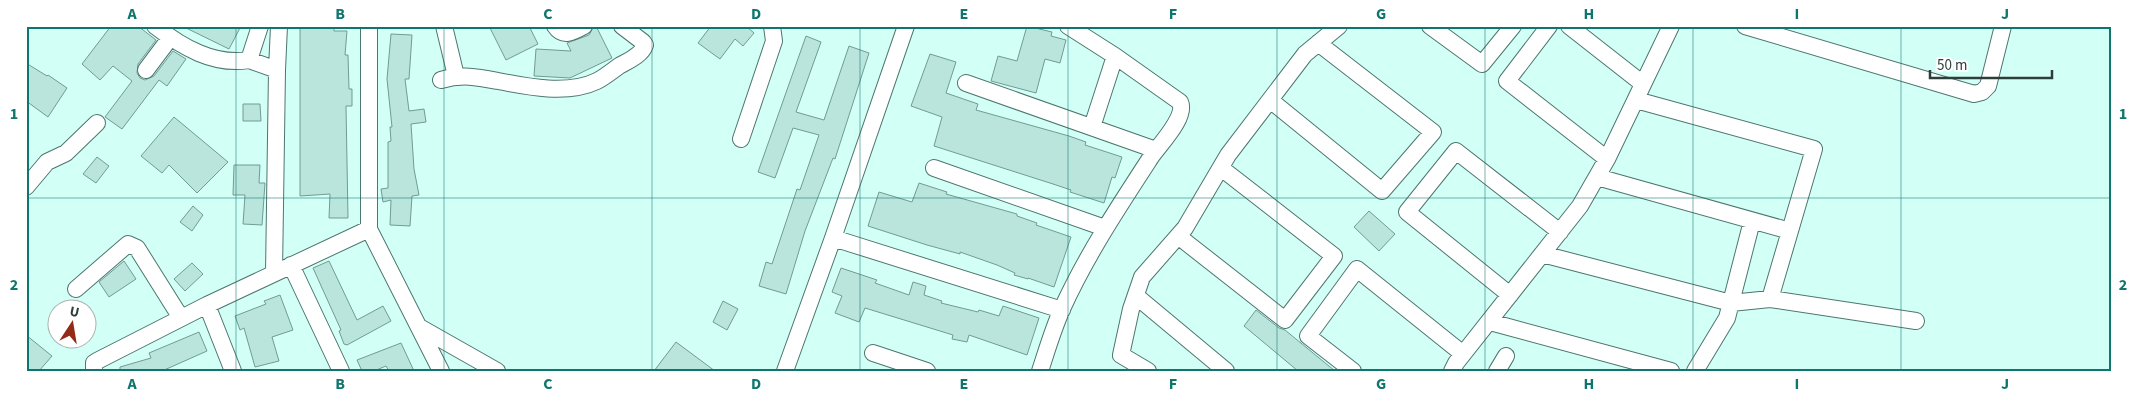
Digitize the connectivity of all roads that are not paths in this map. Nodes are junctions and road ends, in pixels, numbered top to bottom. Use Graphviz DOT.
graph roads {
  1 [pos="155,26"];
  2 [pos="260,26"];
  3 [pos="279,26"];
  4 [pos="369,26"];
  5 [pos="444,26"];
  6 [pos="554,26"];
  7 [pos="584,26"];
  8 [pos="622,26"];
  9 [pos="772,26"];
  10 [pos="906,26"];
  11 [pos="1068,26"];
  12 [pos="1339,26"];
  13 [pos="1430,26"];
  14 [pos="1513,26"];
  15 [pos="1549,26"];
  16 [pos="1570,26"];
  17 [pos="1671,26"];
  18 [pos="1744,26"];
  19 [pos="2003,26"];
  20 [pos="170,38"];
  21 [pos="1318,43"];
  22 [pos="1115,56"];
  23 [pos="249,60"];
  24 [pos="146,70"];
  25 [pos="277,70"];
  26 [pos="966,83"];
  27 [pos="1643,84"];
  28 [pos="1270,100"];
  29 [pos="1636,100"];
  30 [pos="97,123"];
  31 [pos="1092,127"];
  32 [pos="741,139"];
  33 [pos="1156,150"];
  34 [pos="1608,159"];
  35 [pos="934,168"];
  36 [pos="1221,168"];
  37 [pos="1597,177"];
  38 [pos="26,187"];
  39 [pos="1752,221"];
  40 [pos="1105,228"];
  41 [pos="369,229"];
  42 [pos="1790,231"];
  43 [pos="1560,232"];
  44 [pos="1178,236"];
  45 [pos="833,238"];
  46 [pos="1542,254"];
  47 [pos="291,265"];
  48 [pos="274,272"];
  49 [pos="76,289"];
  50 [pos="1510,295"];
  51 [pos="1136,296"];
  52 [pos="1770,299"];
  53 [pos="1731,303"];
  54 [pos="207,305"];
  55 [pos="1062,310"];
  56 [pos="181,318"];
  57 [pos="1916,321"];
  58 [pos="1490,322"];
  59 [pos="421,328"];
  60 [pos="873,353"];
  61 [pos="1463,354"];
  62 [pos="1506,356"];
  63 [pos="94,371"];
  64 [pos="233,371"];
  65 [pos="341,371"];
  66 [pos="441,371"];
  67 [pos="497,371"];
  68 [pos="784,371"];
  69 [pos="927,371"];
  70 [pos="1040,371"];
  71 [pos="1148,371"];
  72 [pos="1226,371"];
  73 [pos="1353,371"];
  74 [pos="1452,371"];
  75 [pos="1498,371"];
  76 [pos="1671,371"];
  77 [pos="1695,371"];
  1 -- 20 [label="street"];
  2 -- 23 [label="street"];
  3 -- 25 [label="street"];
  4 -- 41 [label="street"];
  5 -- 8 [label="street"];
  6 -- 7 [label="street"];
  9 -- 32 [label="street"];
  10 -- 45 [label="street"];
  11 -- 22 [label="street"];
  12 -- 21 [label="street"];
  13 -- 14 [label="street"];
  15 -- 34 [label="street"];
  16 -- 27 [label="street"];
  17 -- 27 [label="street"];
  18 -- 19 [label="street"];
  20 -- 23 [label="street"];
  20 -- 24 [label="street"];
  21 -- 28 [label="street"];
  21 -- 28 [label="street"];
  22 -- 31 [label="street"];
  22 -- 33 [label="street"];
  23 -- 25 [label="street"];
  25 -- 48 [label="street"];
  26 -- 31 [label="street"];
  27 -- 29 [label="street"];
  28 -- 36 [label="street"];
  29 -- 34 [label="street"];
  29 -- 42 [label="street"];
  30 -- 38 [label="street"];
  31 -- 33 [label="street"];
  33 -- 40 [label="street"];
  34 -- 37 [label="street"];
  35 -- 40 [label="street"];
  36 -- 44 [label="street"];
  36 -- 44 [label="street"];
  37 -- 39 [label="street"];
  37 -- 43 [label="street"];
  39 -- 42 [label="street"];
  39 -- 53 [label="street"];
  40 -- 55 [label="street"];
  41 -- 47 [label="street"];
  41 -- 59 [label="street"];
  42 -- 52 [label="street"];
  43 -- 46 [label="street"];
  43 -- 50 [label="street"];
  44 -- 51 [label="street"];
  45 -- 55 [label="street"];
  45 -- 68 [label="street"];
  46 -- 50 [label="street"];
  46 -- 53 [label="street"];
  47 -- 48 [label="street"];
  47 -- 65 [label="street"];
  48 -- 54 [label="street"];
  49 -- 56 [label="street"];
  50 -- 58 [label="street"];
  51 -- 71 [label="street"];
  51 -- 72 [label="street"];
  52 -- 53 [label="street"];
  52 -- 57 [label="street"];
  53 -- 77 [label="street"];
  54 -- 56 [label="street"];
  54 -- 64 [label="street"];
  55 -- 70 [label="street"];
  56 -- 63 [label="street"];
  58 -- 61 [label="street"];
  58 -- 76 [label="street"];
  59 -- 66 [label="street"];
  59 -- 67 [label="street"];
  60 -- 69 [label="street"];
  61 -- 73 [label="street"];
  61 -- 74 [label="street"];
  62 -- 75 [label="street"];
}
